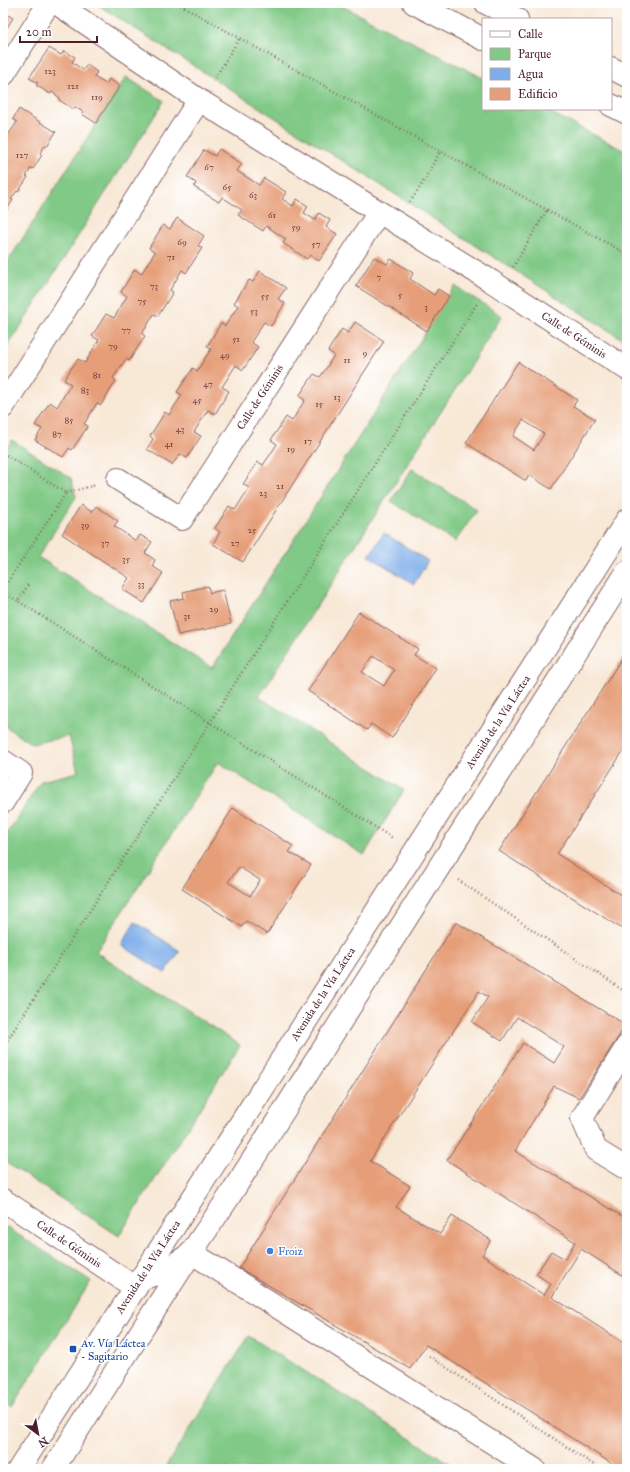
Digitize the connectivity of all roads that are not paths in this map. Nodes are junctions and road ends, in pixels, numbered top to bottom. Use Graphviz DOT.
graph roads {
  1 [pos="50,3"];
  2 [pos="56,3"];
  3 [pos="414,3"];
  4 [pos="486,3"];
  5 [pos="515,18"];
  6 [pos="482,38"];
  7 [pos="612,68"];
  8 [pos="3,75"];
  9 [pos="627,76"];
  10 [pos="199,100"];
  11 [pos="612,106"];
  12 [pos="627,113"];
  13 [pos="387,217"];
  14 [pos="627,369"];
  15 [pos="3,407"];
  16 [pos="118,479"];
  17 [pos="627,520"];
  18 [pos="627,572"];
  19 [pos="3,761"];
  20 [pos="3,802"];
  21 [pos="627,1046"];
  22 [pos="627,1169"];
  23 [pos="3,1200"];
  24 [pos="192,1253"];
  25 [pos="138,1284"];
  26 [pos="19,1469"];
  27 [pos="53,1469"];
  28 [pos="534,1469"];
  1 -- 8 [label="street"];
  2 -- 10 [label="street, Calle de Géminis"];
  3 -- 6 [label="street"];
  4 -- 5 [label="street"];
  7 -- 9 [label="street"];
  10 -- 13 [label="street, Calle de Géminis"];
  10 -- 15 [label="street"];
  11 -- 12 [label="street"];
  13 -- 14 [label="street, Calle de Géminis"];
  13 -- 16 [label="street, Calle de Géminis"];
  17 -- 25 [label="street, Avenida de la Vía Láctea"];
  18 -- 24 [label="street"];
  19 -- 20 [label="street"];
  21 -- 22 [label="street"];
  23 -- 25 [label="street, Calle de Géminis"];
  24 -- 25 [label="street"];
  24 -- 27 [label="street"];
  24 -- 28 [label="street"];
  25 -- 26 [label="street, Avenida de la Vía Láctea"];
}
